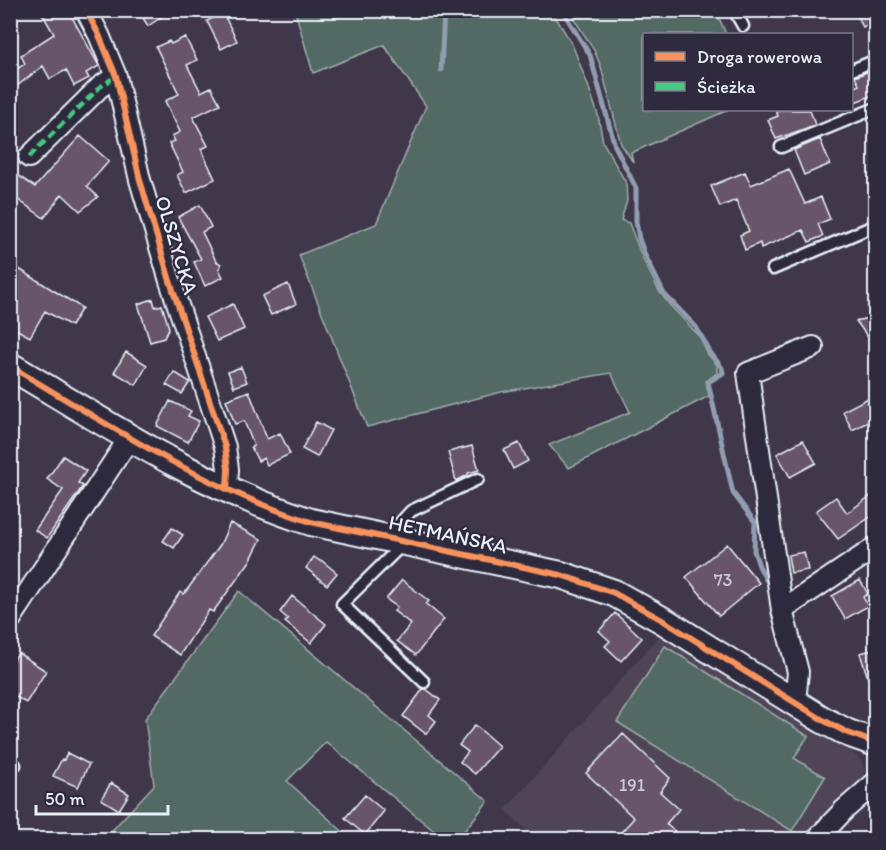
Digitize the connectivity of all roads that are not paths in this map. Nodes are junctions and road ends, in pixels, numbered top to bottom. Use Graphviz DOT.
graph roads {
  1 [pos="86,10"];
  2 [pos="734,10"];
  3 [pos="743,26"];
  4 [pos="876,60"];
  5 [pos="853,70"];
  6 [pos="116,76"];
  7 [pos="876,108"];
  8 [pos="781,147"];
  9 [pos="29,157"];
  10 [pos="876,225"];
  11 [pos="773,269"];
  12 [pos="813,347"];
  13 [pos="10,366"];
  14 [pos="130,437"];
  15 [pos="478,479"];
  16 [pos="227,490"];
  17 [pos="396,540"];
  18 [pos="876,548"];
  19 [pos="782,610"];
  20 [pos="10,620"];
  21 [pos="424,682"];
  22 [pos="795,702"];
  23 [pos="876,743"];
  24 [pos="876,782"];
  25 [pos="816,840"];
  1 -- 6 [label="street, OLSZYCKA"];
  2 -- 3 [label="lane"];
  4 -- 5 [label="lane"];
  6 -- 9 [label="street"];
  6 -- 16 [label="street, OLSZYCKA"];
  7 -- 8 [label="lane"];
  10 -- 11 [label="lane"];
  12 -- 19 [label="street"];
  13 -- 14 [label="street, HETMAŃSKA"];
  14 -- 16 [label="street, HETMAŃSKA"];
  14 -- 20 [label="street"];
  15 -- 17 [label="lane"];
  16 -- 17 [label="street, HETMAŃSKA"];
  17 -- 21 [label="lane"];
  17 -- 22 [label="street, HETMAŃSKA"];
  18 -- 19 [label="street"];
  19 -- 22 [label="street"];
  22 -- 23 [label="street, HETMAŃSKA"];
  24 -- 25 [label="street"];
}
